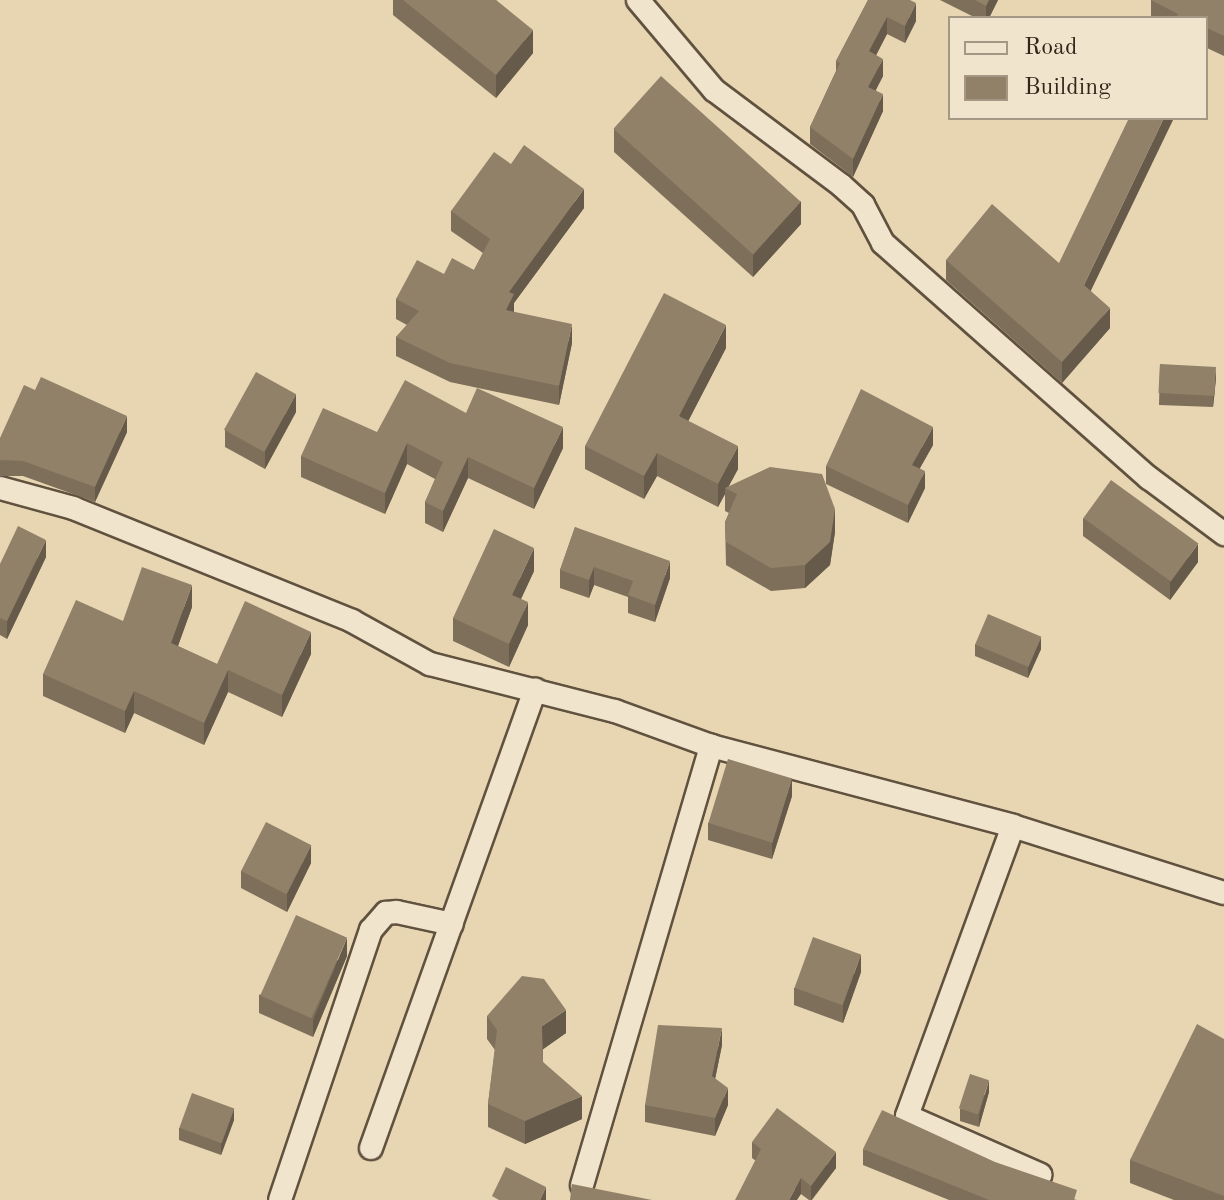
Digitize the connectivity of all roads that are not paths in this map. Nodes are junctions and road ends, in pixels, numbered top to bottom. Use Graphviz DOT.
graph roads {
  1 [pos="638,0"];
  2 [pos="0,488"];
  3 [pos="1224,534"];
  4 [pos="535,689"];
  5 [pos="711,746"];
  6 [pos="1013,826"];
  7 [pos="1224,893"];
  8 [pos="452,924"];
  9 [pos="371,1148"];
  10 [pos="1041,1175"];
  11 [pos="582,1185"];
  12 [pos="280,1200"];
  1 -- 3 [label="street"];
  2 -- 4 [label="street"];
  4 -- 5 [label="street"];
  4 -- 8 [label="street"];
  5 -- 6 [label="street"];
  5 -- 11 [label="street"];
  6 -- 7 [label="street"];
  6 -- 10 [label="street"];
  8 -- 9 [label="street"];
  8 -- 12 [label="street"];
}
